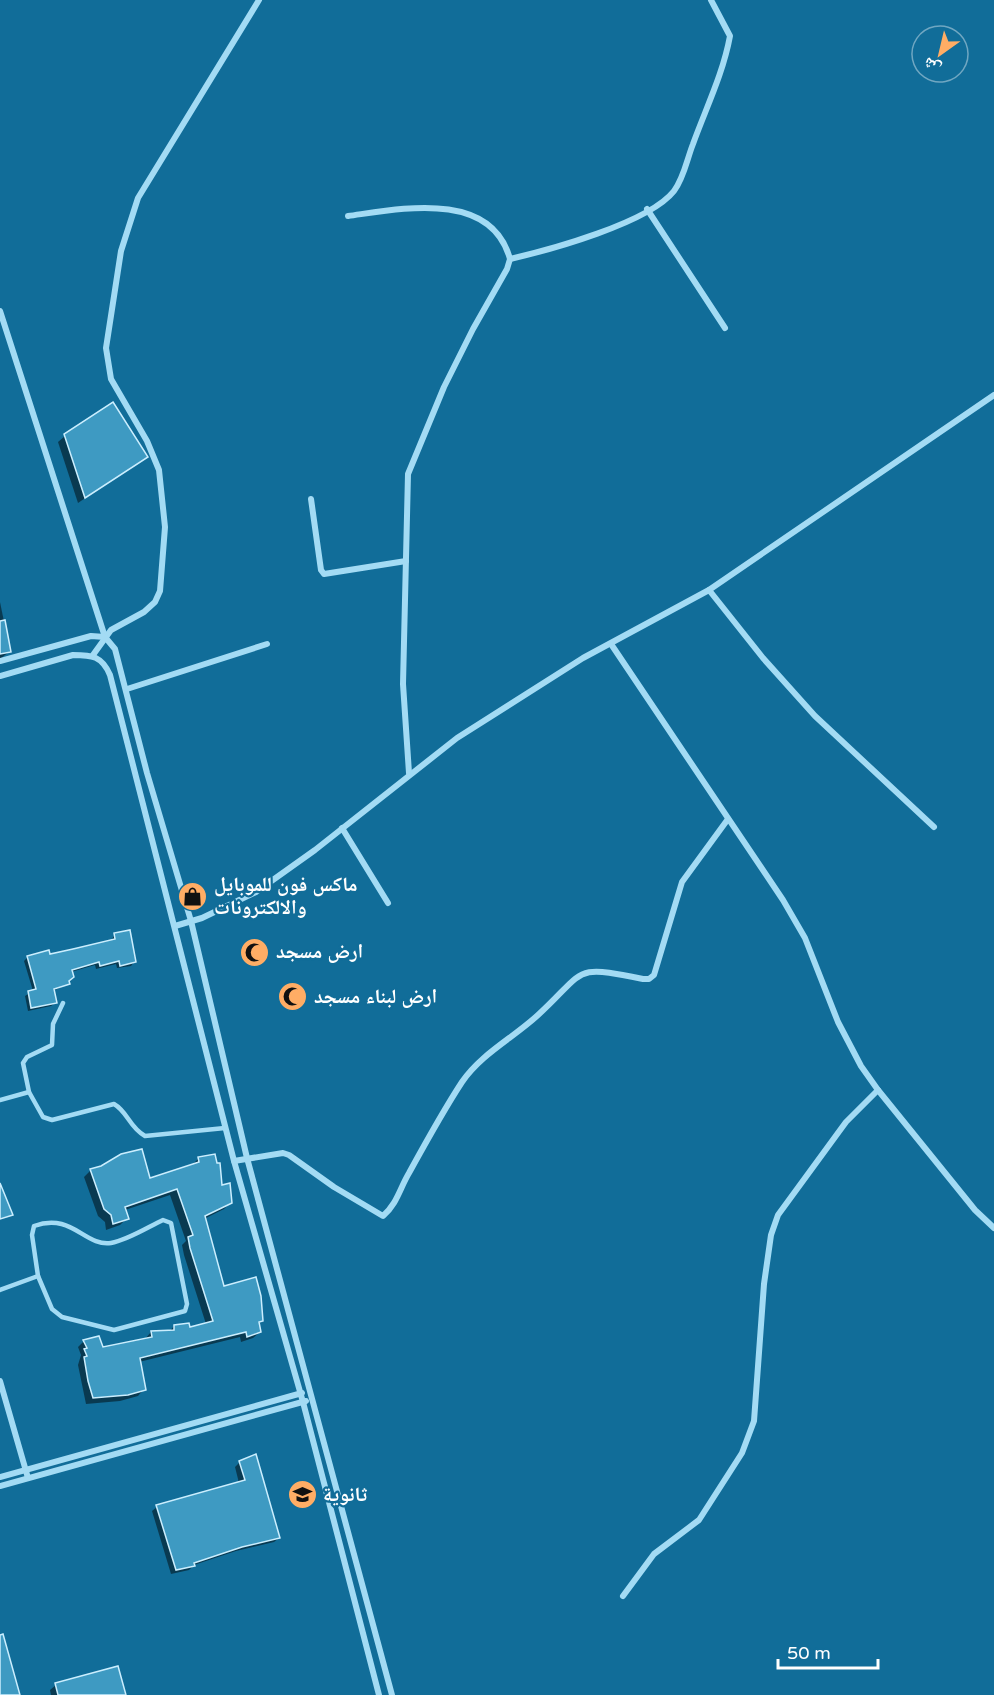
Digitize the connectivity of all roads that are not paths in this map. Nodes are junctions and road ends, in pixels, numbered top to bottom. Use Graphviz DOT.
graph roads {
  1 [pos="259,0"];
  2 [pos="711,0"];
  3 [pos="647,209"];
  4 [pos="348,216"];
  5 [pos="510,259"];
  6 [pos="0,311"];
  7 [pos="725,328"];
  8 [pos="994,395"];
  9 [pos="311,499"];
  10 [pos="406,561"];
  11 [pos="709,590"];
  12 [pos="105,637"];
  13 [pos="267,644"];
  14 [pos="611,644"];
  15 [pos="93,656"];
  16 [pos="0,662"];
  17 [pos="0,676"];
  18 [pos="127,688"];
  19 [pos="409,773"];
  20 [pos="728,819"];
  21 [pos="934,827"];
  22 [pos="342,828"];
  23 [pos="388,903"];
  24 [pos="191,921"];
  25 [pos="175,926"];
  26 [pos="63,1003"];
  27 [pos="878,1090"];
  28 [pos="29,1092"];
  29 [pos="0,1100"];
  30 [pos="225,1128"];
  31 [pos="247,1158"];
  32 [pos="234,1161"];
  33 [pos="994,1228"];
  34 [pos="38,1276"];
  35 [pos="0,1290"];
  36 [pos="0,1382"];
  37 [pos="309,1391"];
  38 [pos="300,1393"];
  39 [pos="312,1400"];
  40 [pos="303,1402"];
  41 [pos="26,1469"];
  42 [pos="0,1477"];
  43 [pos="28,1478"];
  44 [pos="0,1486"];
  45 [pos="624,1596"];
  46 [pos="379,1695"];
  47 [pos="392,1695"];
  1 -- 12 [label="street"];
  2 -- 3 [label="street"];
  3 -- 5 [label="street"];
  3 -- 7 [label="street"];
  4 -- 5 [label="street"];
  5 -- 10 [label="street"];
  6 -- 12 [label="street"];
  8 -- 11 [label="street"];
  9 -- 10 [label="street"];
  10 -- 19 [label="street"];
  11 -- 14 [label="street"];
  11 -- 21 [label="street"];
  12 -- 15 [label="street"];
  12 -- 16 [label="street"];
  12 -- 18 [label="street"];
  13 -- 18 [label="street"];
  14 -- 19 [label="street"];
  14 -- 20 [label="street"];
  15 -- 17 [label="street"];
  15 -- 25 [label="street"];
  18 -- 24 [label="street"];
  19 -- 22 [label="street"];
  20 -- 27 [label="street"];
  20 -- 31 [label="street"];
  22 -- 23 [label="street"];
  22 -- 24 [label="street"];
  24 -- 25 [label="street"];
  24 -- 31 [label="street"];
  25 -- 30 [label="street"];
  26 -- 28 [label="lane"];
  27 -- 33 [label="street"];
  27 -- 45 [label="street"];
  28 -- 29 [label="lane"];
  28 -- 30 [label="lane"];
  30 -- 32 [label="street"];
  31 -- 32 [label="street"];
  31 -- 37 [label="street"];
  32 -- 38 [label="street"];
  34 -- 34 [label="lane"];
  34 -- 35 [label="lane"];
  36 -- 41 [label="street"];
  37 -- 38 [label="street"];
  37 -- 39 [label="street"];
  38 -- 40 [label="street"];
  38 -- 41 [label="street"];
  39 -- 40 [label="street"];
  39 -- 47 [label="street"];
  40 -- 43 [label="street"];
  40 -- 46 [label="street"];
  41 -- 42 [label="street"];
  41 -- 43 [label="street"];
  43 -- 44 [label="street"];
}
